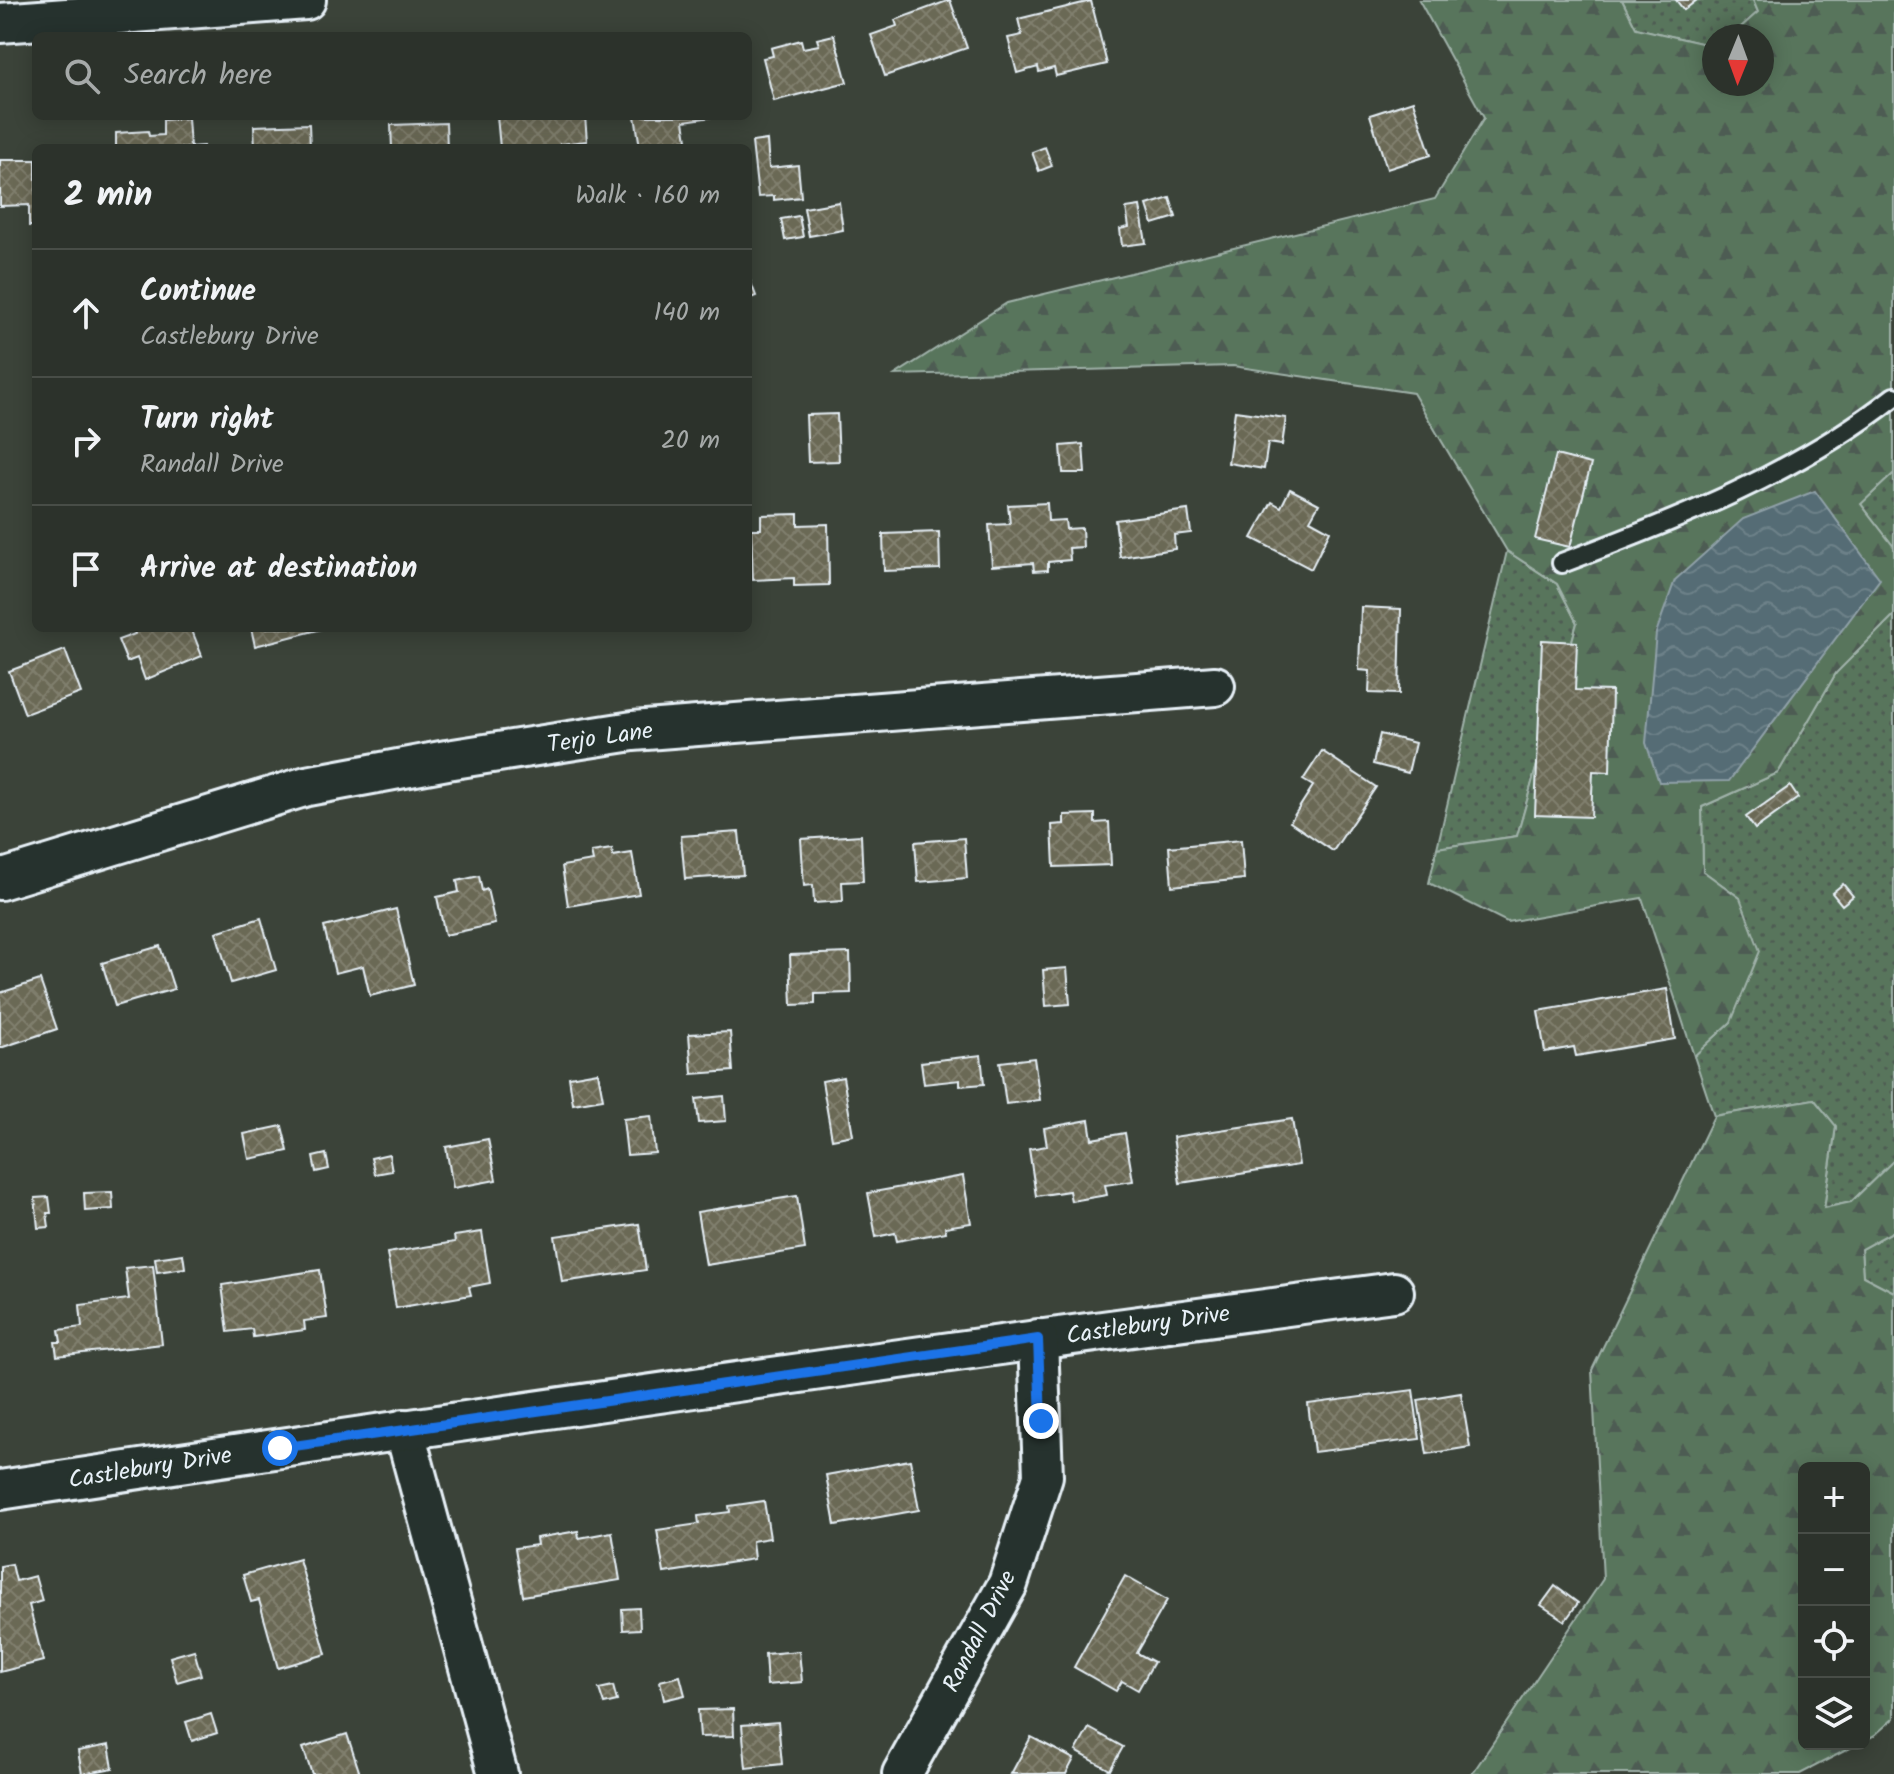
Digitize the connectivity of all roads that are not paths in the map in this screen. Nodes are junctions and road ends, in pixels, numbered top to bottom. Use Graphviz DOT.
graph roads {
  1 [pos="306,0"];
  2 [pos="0,23"];
  3 [pos="1894,397"];
  4 [pos="1562,563"];
  5 [pos="1215,686"];
  6 [pos="0,880"];
  7 [pos="1394,1292"];
  8 [pos="1038,1339"];
  9 [pos="404,1429"];
  10 [pos="0,1490"];
  11 [pos="498,1774"];
  12 [pos="902,1774"];
  1 -- 2 [label="street"];
  3 -- 4 [label="lane"];
  5 -- 6 [label="street, Terjo Lane"];
  7 -- 8 [label="street, Castlebury Drive"];
  8 -- 9 [label="street, Castlebury Drive"];
  8 -- 12 [label="street, Randall Drive"];
  9 -- 10 [label="street, Castlebury Drive"];
  9 -- 11 [label="street"];
}
